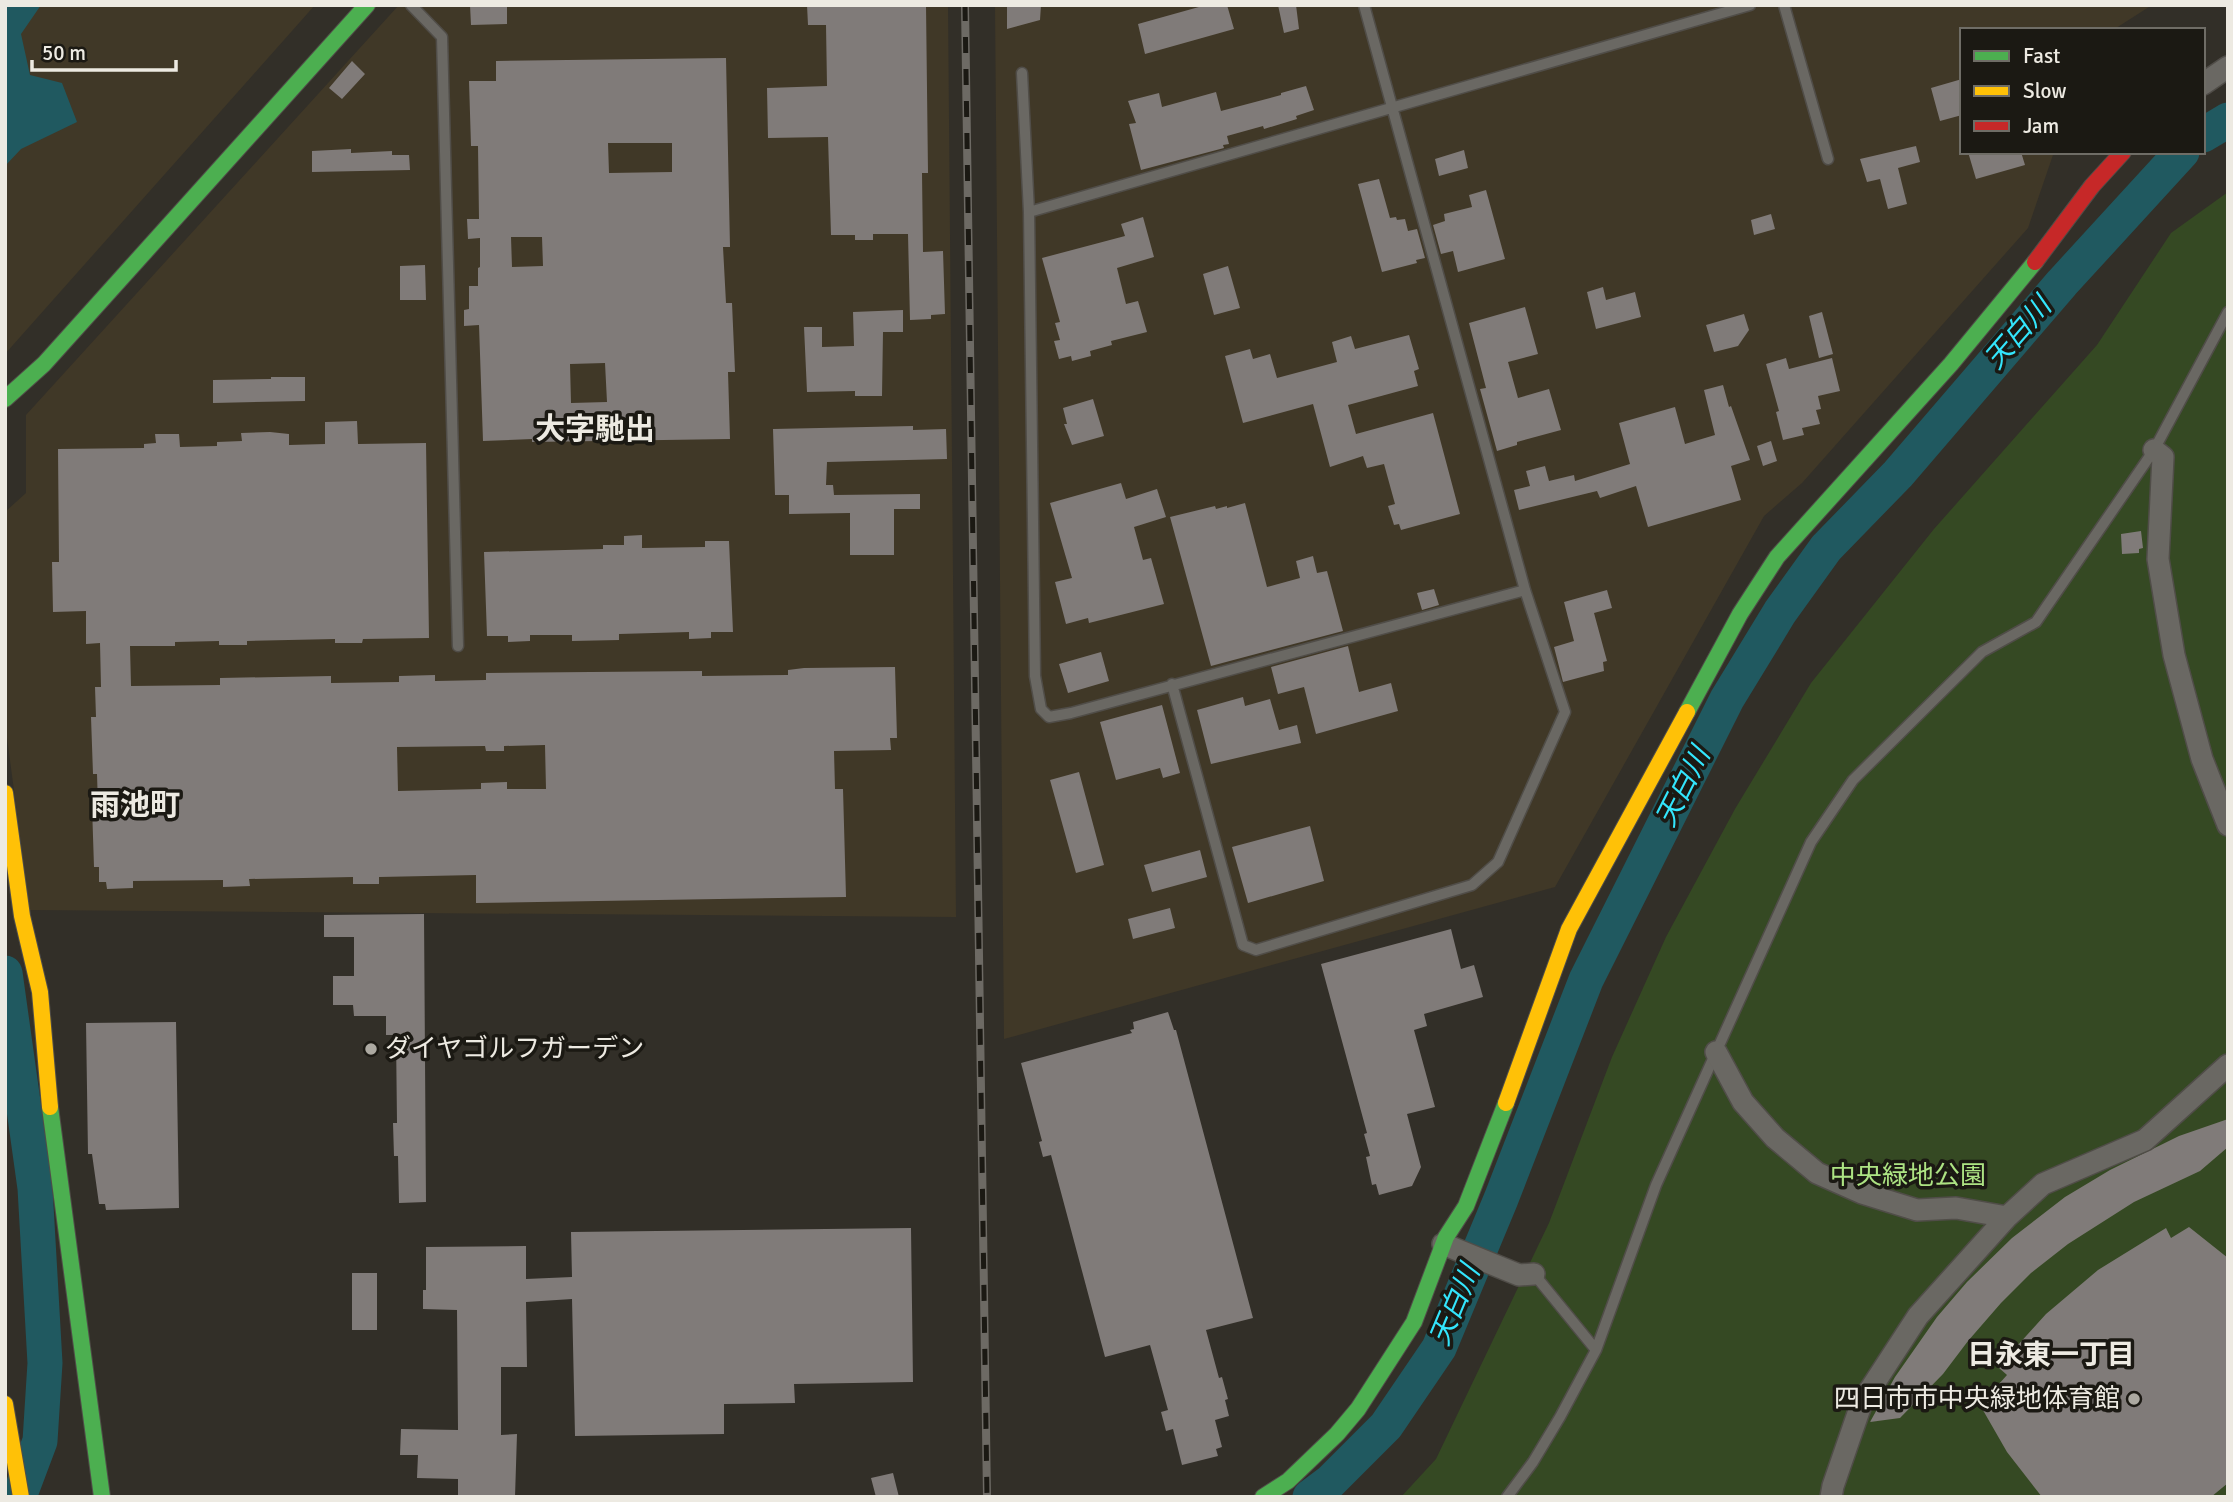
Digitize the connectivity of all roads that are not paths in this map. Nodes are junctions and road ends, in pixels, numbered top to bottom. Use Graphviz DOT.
graph roads {
  1 [pos="367,5"];
  2 [pos="411,5"];
  3 [pos="1364,5"];
  4 [pos="1750,5"];
  5 [pos="1784,5"];
  6 [pos="2228,67"];
  7 [pos="1022,73"];
  8 [pos="2205,83"];
  9 [pos="1393,108"];
  10 [pos="2121,154"];
  11 [pos="1828,159"];
  12 [pos="1029,212"];
  13 [pos="2228,312"];
  14 [pos="5,399"];
  15 [pos="2154,450"];
  16 [pos="1525,590"];
  17 [pos="458,646"];
  18 [pos="1172,684"];
  19 [pos="5,793"];
  20 [pos="2228,825"];
  21 [pos="1716,1052"];
  22 [pos="2228,1065"];
  23 [pos="2007,1217"];
  24 [pos="1448,1246"];
  25 [pos="1526,1274"];
  26 [pos="1596,1350"];
  27 [pos="5,1404"];
  28 [pos="21,1497"];
  29 [pos="102,1497"];
  30 [pos="1264,1497"];
  31 [pos="1507,1497"];
  32 [pos="1831,1497"];
  1 -- 14 [label="main road"];
  2 -- 17 [label="lane"];
  3 -- 9 [label="lane"];
  4 -- 9 [label="lane"];
  5 -- 11 [label="lane"];
  6 -- 8 [label="street"];
  7 -- 12 [label="lane"];
  9 -- 12 [label="lane"];
  9 -- 16 [label="lane"];
  10 -- 24 [label="main road"];
  12 -- 18 [label="lane"];
  13 -- 15 [label="lane"];
  15 -- 20 [label="street"];
  15 -- 21 [label="lane"];
  16 -- 18 [label="lane"];
  16 -- 18 [label="lane"];
  19 -- 29 [label="main road"];
  21 -- 23 [label="street"];
  21 -- 26 [label="lane"];
  22 -- 23 [label="street"];
  23 -- 32 [label="street"];
  24 -- 25 [label="street"];
  24 -- 30 [label="main road"];
  25 -- 26 [label="lane"];
  26 -- 31 [label="lane"];
  27 -- 28 [label="main road"];
}
